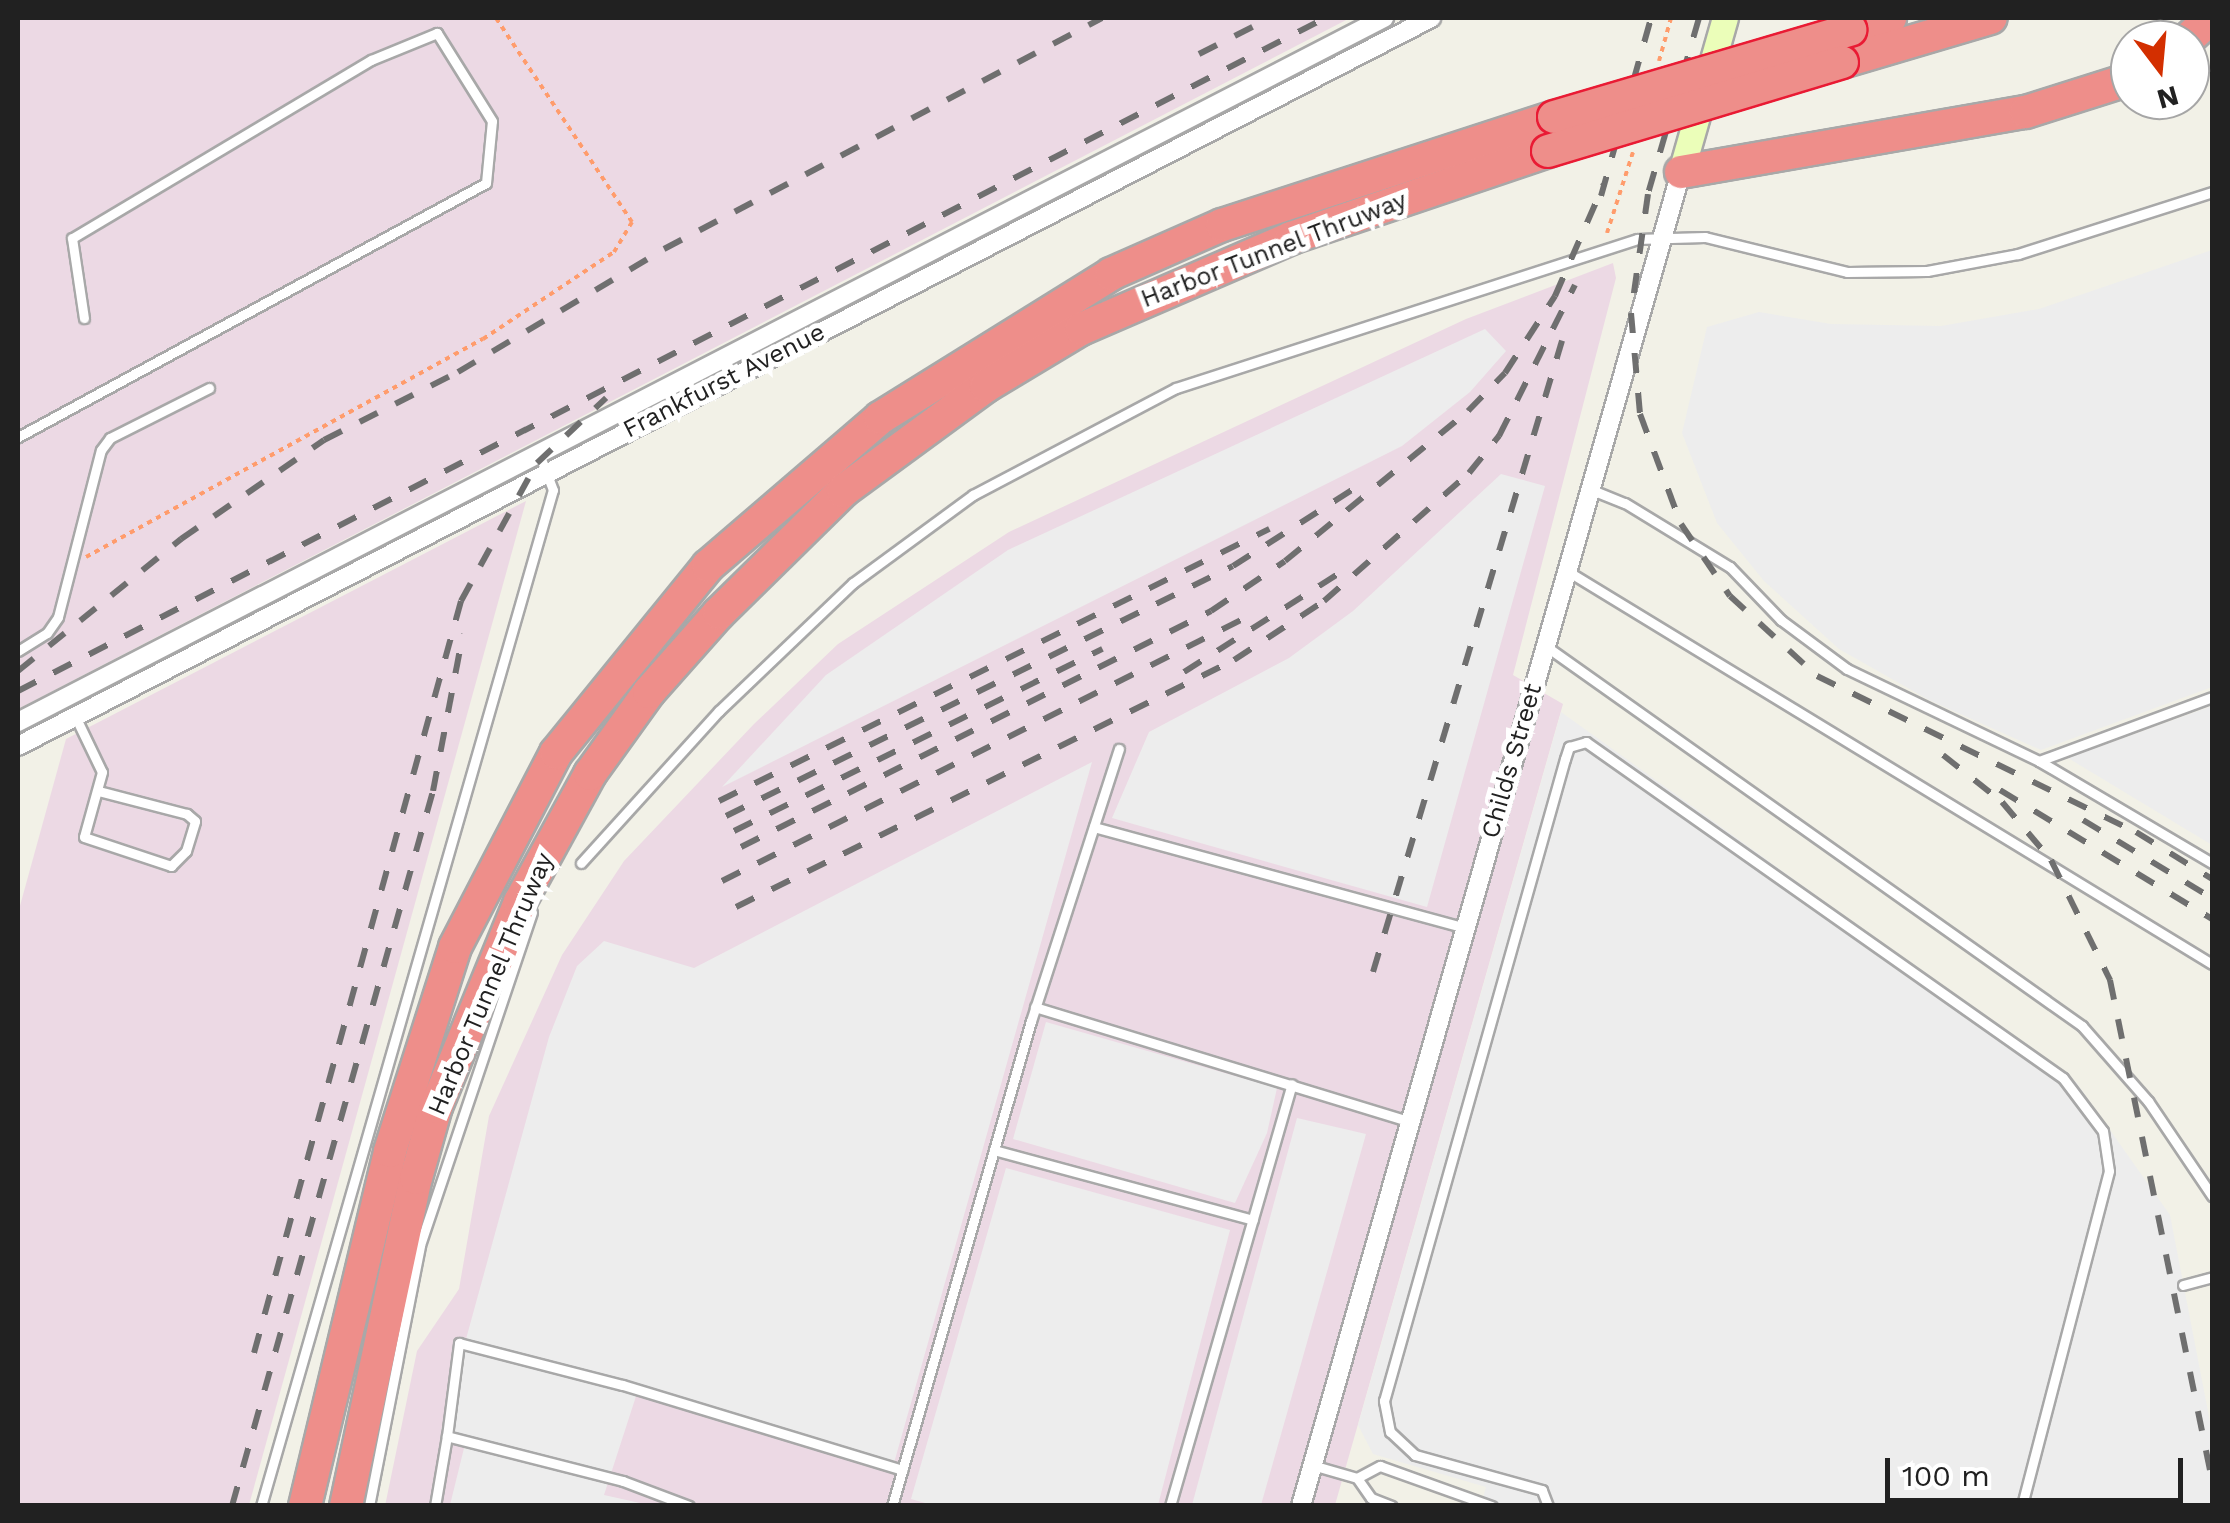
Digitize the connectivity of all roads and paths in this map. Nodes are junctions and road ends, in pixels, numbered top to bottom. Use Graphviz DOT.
graph roads {
  1 [pos="496,18"];
  2 [pos="1384,18"];
  3 [pos="1431,18"];
  4 [pos="1725,18"];
  5 [pos="1890,18"];
  6 [pos="1991,18"];
  7 [pos="2110,85"];
  8 [pos="1682,172"];
  9 [pos="2212,192"];
  10 [pos="1664,236"];
  11 [pos="84,318"];
  12 [pos="209,388"];
  13 [pos="18,437"];
  14 [pos="543,462"];
  15 [pos="1592,490"];
  16 [pos="68,568"];
  17 [pos="1569,572"];
  18 [pos="1544,646"];
  19 [pos="18,651"];
  20 [pos="2212,697"];
  21 [pos="75,716"];
  22 [pos="18,722"];
  23 [pos="18,746"];
  24 [pos="1120,749"];
  25 [pos="2038,761"];
  26 [pos="98,791"];
  27 [pos="1094,827"];
  28 [pos="581,863"];
  29 [pos="2212,863"];
  30 [pos="1465,928"];
  31 [pos="2212,964"];
  32 [pos="1036,1007"];
  33 [pos="1292,1084"];
  34 [pos="1409,1122"];
  35 [pos="994,1150"];
  36 [pos="400,1174"];
  37 [pos="2212,1196"];
  38 [pos="1253,1220"];
  39 [pos="2212,1277"];
  40 [pos="2183,1285"];
  41 [pos="447,1436"];
  42 [pos="1312,1465"];
  43 [pos="902,1470"];
  44 [pos="1357,1478"];
  45 [pos="261,1506"];
  46 [pos="305,1506"];
  47 [pos="346,1506"];
  48 [pos="368,1506"];
  49 [pos="435,1506"];
  50 [pos="688,1506"];
  51 [pos="892,1506"];
  52 [pos="1170,1506"];
  53 [pos="1300,1506"];
  54 [pos="1392,1506"];
  55 [pos="1492,1506"];
  56 [pos="1548,1506"];
  57 [pos="2022,1506"];
  1 -- 16 [label="path"];
  2 -- 14 [label="street, Frankfurst Avenue"];
  3 -- 14 [label="street, Frankfurst Avenue"];
  4 -- 8 [label="main road, Childs Street"];
  5 -- 36 [label="highway, Harbor Tunnel Thruway, bridge"];
  6 -- 36 [label="highway, Harbor Tunnel Thruway, bridge"];
  7 -- 8 [label="highway"];
  8 -- 10 [label="street, Childs Street"];
  9 -- 10 [label="lane"];
  10 -- 15 [label="street, Childs Street"];
  10 -- 28 [label="lane"];
  11 -- 13 [label="lane"];
  12 -- 16 [label="lane"];
  14 -- 21 [label="street, Frankfurst Avenue"];
  14 -- 22 [label="street, Frankfurst Avenue"];
  14 -- 36 [label="lane"];
  15 -- 17 [label="street, Childs Street"];
  15 -- 25 [label="lane"];
  16 -- 19 [label="lane"];
  17 -- 18 [label="street, Childs Street"];
  17 -- 31 [label="lane"];
  18 -- 30 [label="street, Childs Street"];
  18 -- 37 [label="lane"];
  20 -- 25 [label="lane"];
  21 -- 23 [label="street, Frankfurst Avenue"];
  21 -- 26 [label="lane"];
  24 -- 27 [label="lane"];
  25 -- 29 [label="lane"];
  26 -- 26 [label="lane"];
  27 -- 30 [label="lane"];
  27 -- 32 [label="lane"];
  30 -- 34 [label="street, Childs Street"];
  32 -- 33 [label="lane"];
  32 -- 35 [label="lane"];
  33 -- 34 [label="lane"];
  33 -- 38 [label="lane"];
  34 -- 42 [label="street, Childs Street"];
  35 -- 38 [label="lane"];
  35 -- 43 [label="lane"];
  36 -- 45 [label="lane"];
  36 -- 46 [label="highway, Harbor Tunnel Thruway"];
  36 -- 47 [label="highway, Harbor Tunnel Thruway"];
  36 -- 48 [label="lane"];
  38 -- 52 [label="lane"];
  39 -- 40 [label="lane"];
  41 -- 43 [label="lane"];
  41 -- 49 [label="lane"];
  41 -- 50 [label="lane"];
  42 -- 44 [label="lane"];
  42 -- 53 [label="street, Childs Street"];
  43 -- 51 [label="lane"];
  44 -- 54 [label="lane"];
  44 -- 55 [label="lane"];
  56 -- 57 [label="lane"];
}
